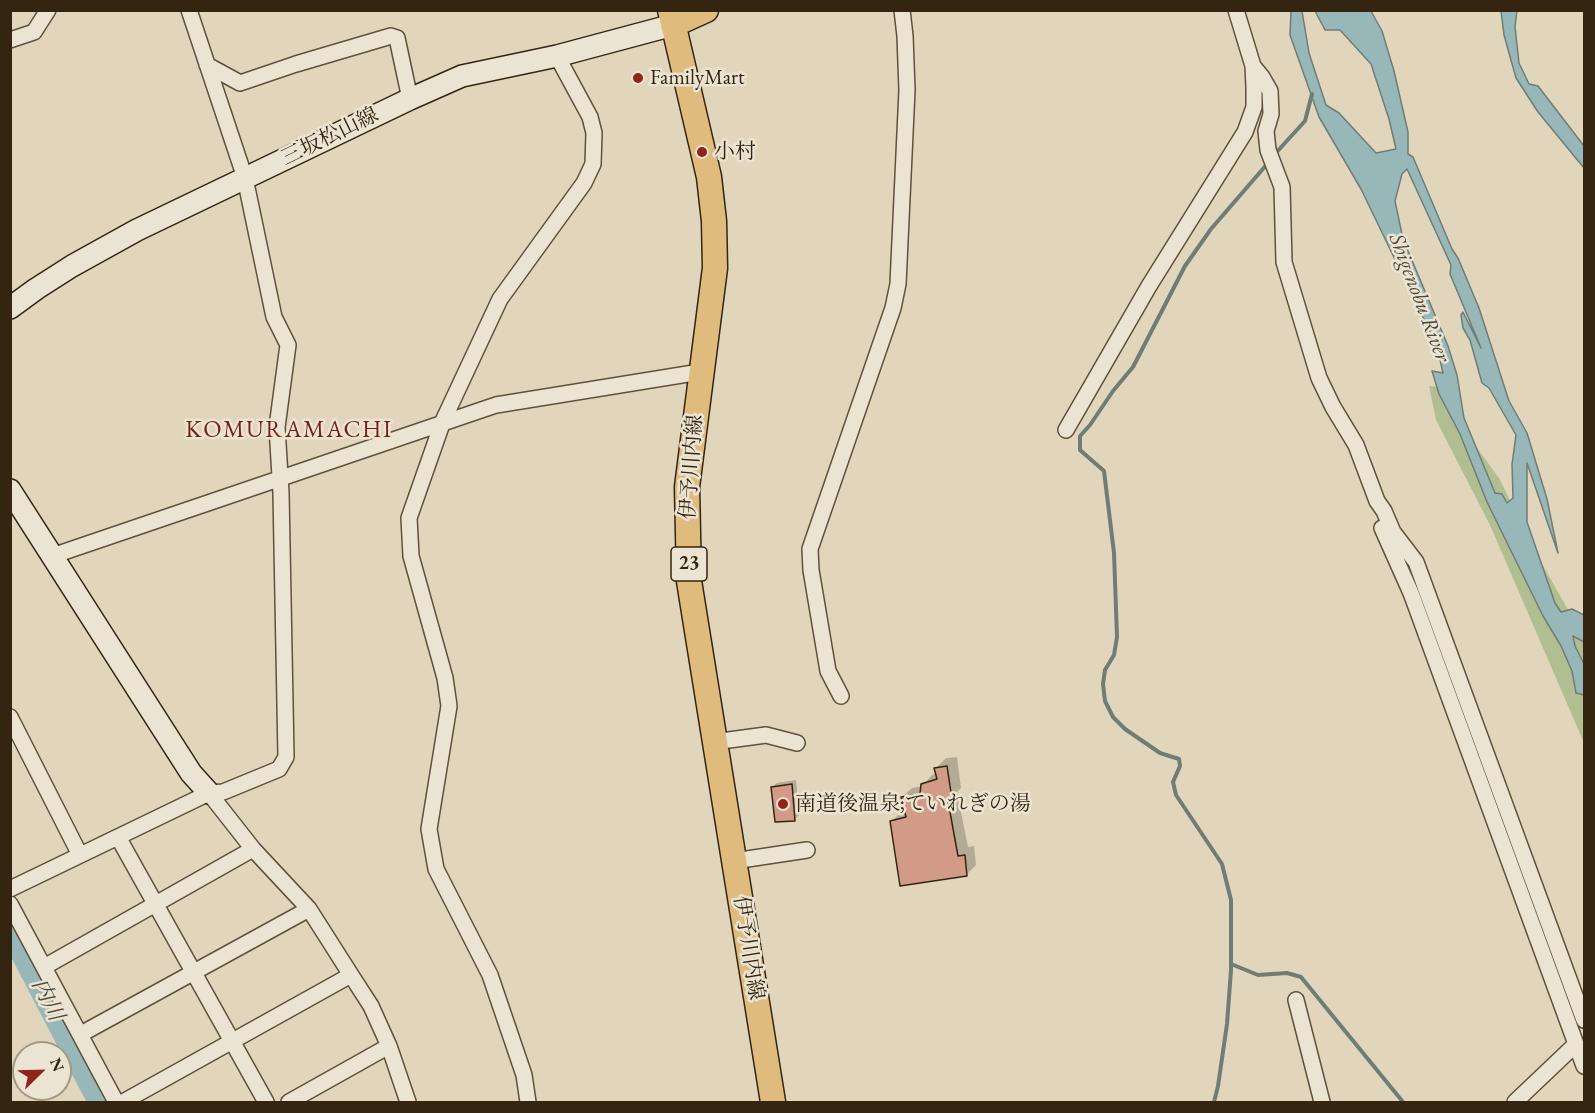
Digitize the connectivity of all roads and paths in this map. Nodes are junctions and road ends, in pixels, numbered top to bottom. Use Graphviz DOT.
graph roads {
  1 [pos="48,10"];
  2 [pos="189,10"];
  3 [pos="706,10"];
  4 [pos="902,10"];
  5 [pos="1236,10"];
  6 [pos="672,18"];
  7 [pos="10,40"];
  8 [pos="557,56"];
  9 [pos="207,65"];
  10 [pos="1253,66"];
  11 [pos="410,99"];
  12 [pos="245,178"];
  13 [pos="10,308"];
  14 [pos="700,372"];
  15 [pos="443,421"];
  16 [pos="1066,430"];
  17 [pos="279,478"];
  18 [pos="10,490"];
  19 [pos="1377,501"];
  20 [pos="52,556"];
  21 [pos="841,696"];
  22 [pos="10,717"];
  23 [pos="714,741"];
  24 [pos="797,743"];
  25 [pos="208,793"];
  26 [pos="118,837"];
  27 [pos="253,849"];
  28 [pos="807,850"];
  29 [pos="80,855"];
  30 [pos="734,861"];
  31 [pos="10,889"];
  32 [pos="10,904"];
  33 [pos="155,904"];
  34 [pos="309,909"];
  35 [pos="44,967"];
  36 [pos="194,973"];
  37 [pos="351,975"];
  38 [pos="1296,1000"];
  39 [pos="1584,1020"];
  40 [pos="81,1034"];
  41 [pos="232,1042"];
  42 [pos="1576,1044"];
  43 [pos="389,1046"];
  44 [pos="1584,1066"];
  45 [pos="117,1102"];
  46 [pos="123,1102"];
  47 [pos="266,1102"];
  48 [pos="289,1102"];
  49 [pos="408,1102"];
  50 [pos="528,1102"];
  51 [pos="773,1102"];
  52 [pos="1322,1102"];
  53 [pos="1515,1102"];
  1 -- 7 [label="street"];
  2 -- 9 [label="street"];
  3 -- 6 [label="main road"];
  4 -- 21 [label="street"];
  5 -- 10 [label="street"];
  6 -- 8 [label="main road, 三坂松山線"];
  6 -- 14 [label="main road, 伊予川内線 / 23"];
  8 -- 11 [label="main road, 三坂松山線"];
  8 -- 15 [label="street"];
  9 -- 11 [label="street"];
  9 -- 12 [label="street"];
  10 -- 16 [label="street"];
  10 -- 19 [label="street"];
  11 -- 12 [label="main road, 三坂松山線"];
  12 -- 13 [label="main road, 三坂松山線"];
  12 -- 17 [label="street"];
  14 -- 15 [label="street"];
  14 -- 23 [label="main road, 伊予川内線 / 23"];
  15 -- 17 [label="street"];
  15 -- 50 [label="street"];
  17 -- 20 [label="street"];
  17 -- 25 [label="street"];
  18 -- 20 [label="main road"];
  19 -- 39 [label="street"];
  19 -- 42 [label="street"];
  20 -- 25 [label="main road"];
  22 -- 29 [label="street"];
  23 -- 24 [label="street"];
  23 -- 30 [label="main road, 伊予川内線 / 23"];
  25 -- 26 [label="street"];
  25 -- 27 [label="street"];
  26 -- 29 [label="street"];
  26 -- 33 [label="street"];
  27 -- 33 [label="street"];
  27 -- 34 [label="street"];
  28 -- 30 [label="street"];
  29 -- 31 [label="street"];
  30 -- 51 [label="main road, 伊予川内線 / 23"];
  32 -- 35 [label="street"];
  33 -- 35 [label="street"];
  33 -- 36 [label="street"];
  34 -- 36 [label="street"];
  34 -- 37 [label="street"];
  35 -- 40 [label="street"];
  36 -- 40 [label="street"];
  36 -- 41 [label="street"];
  37 -- 41 [label="street"];
  37 -- 43 [label="street"];
  38 -- 52 [label="street"];
  40 -- 45 [label="street"];
  41 -- 46 [label="street"];
  41 -- 47 [label="street"];
  42 -- 44 [label="street"];
  42 -- 53 [label="street"];
  43 -- 48 [label="street"];
  43 -- 49 [label="street"];
}
